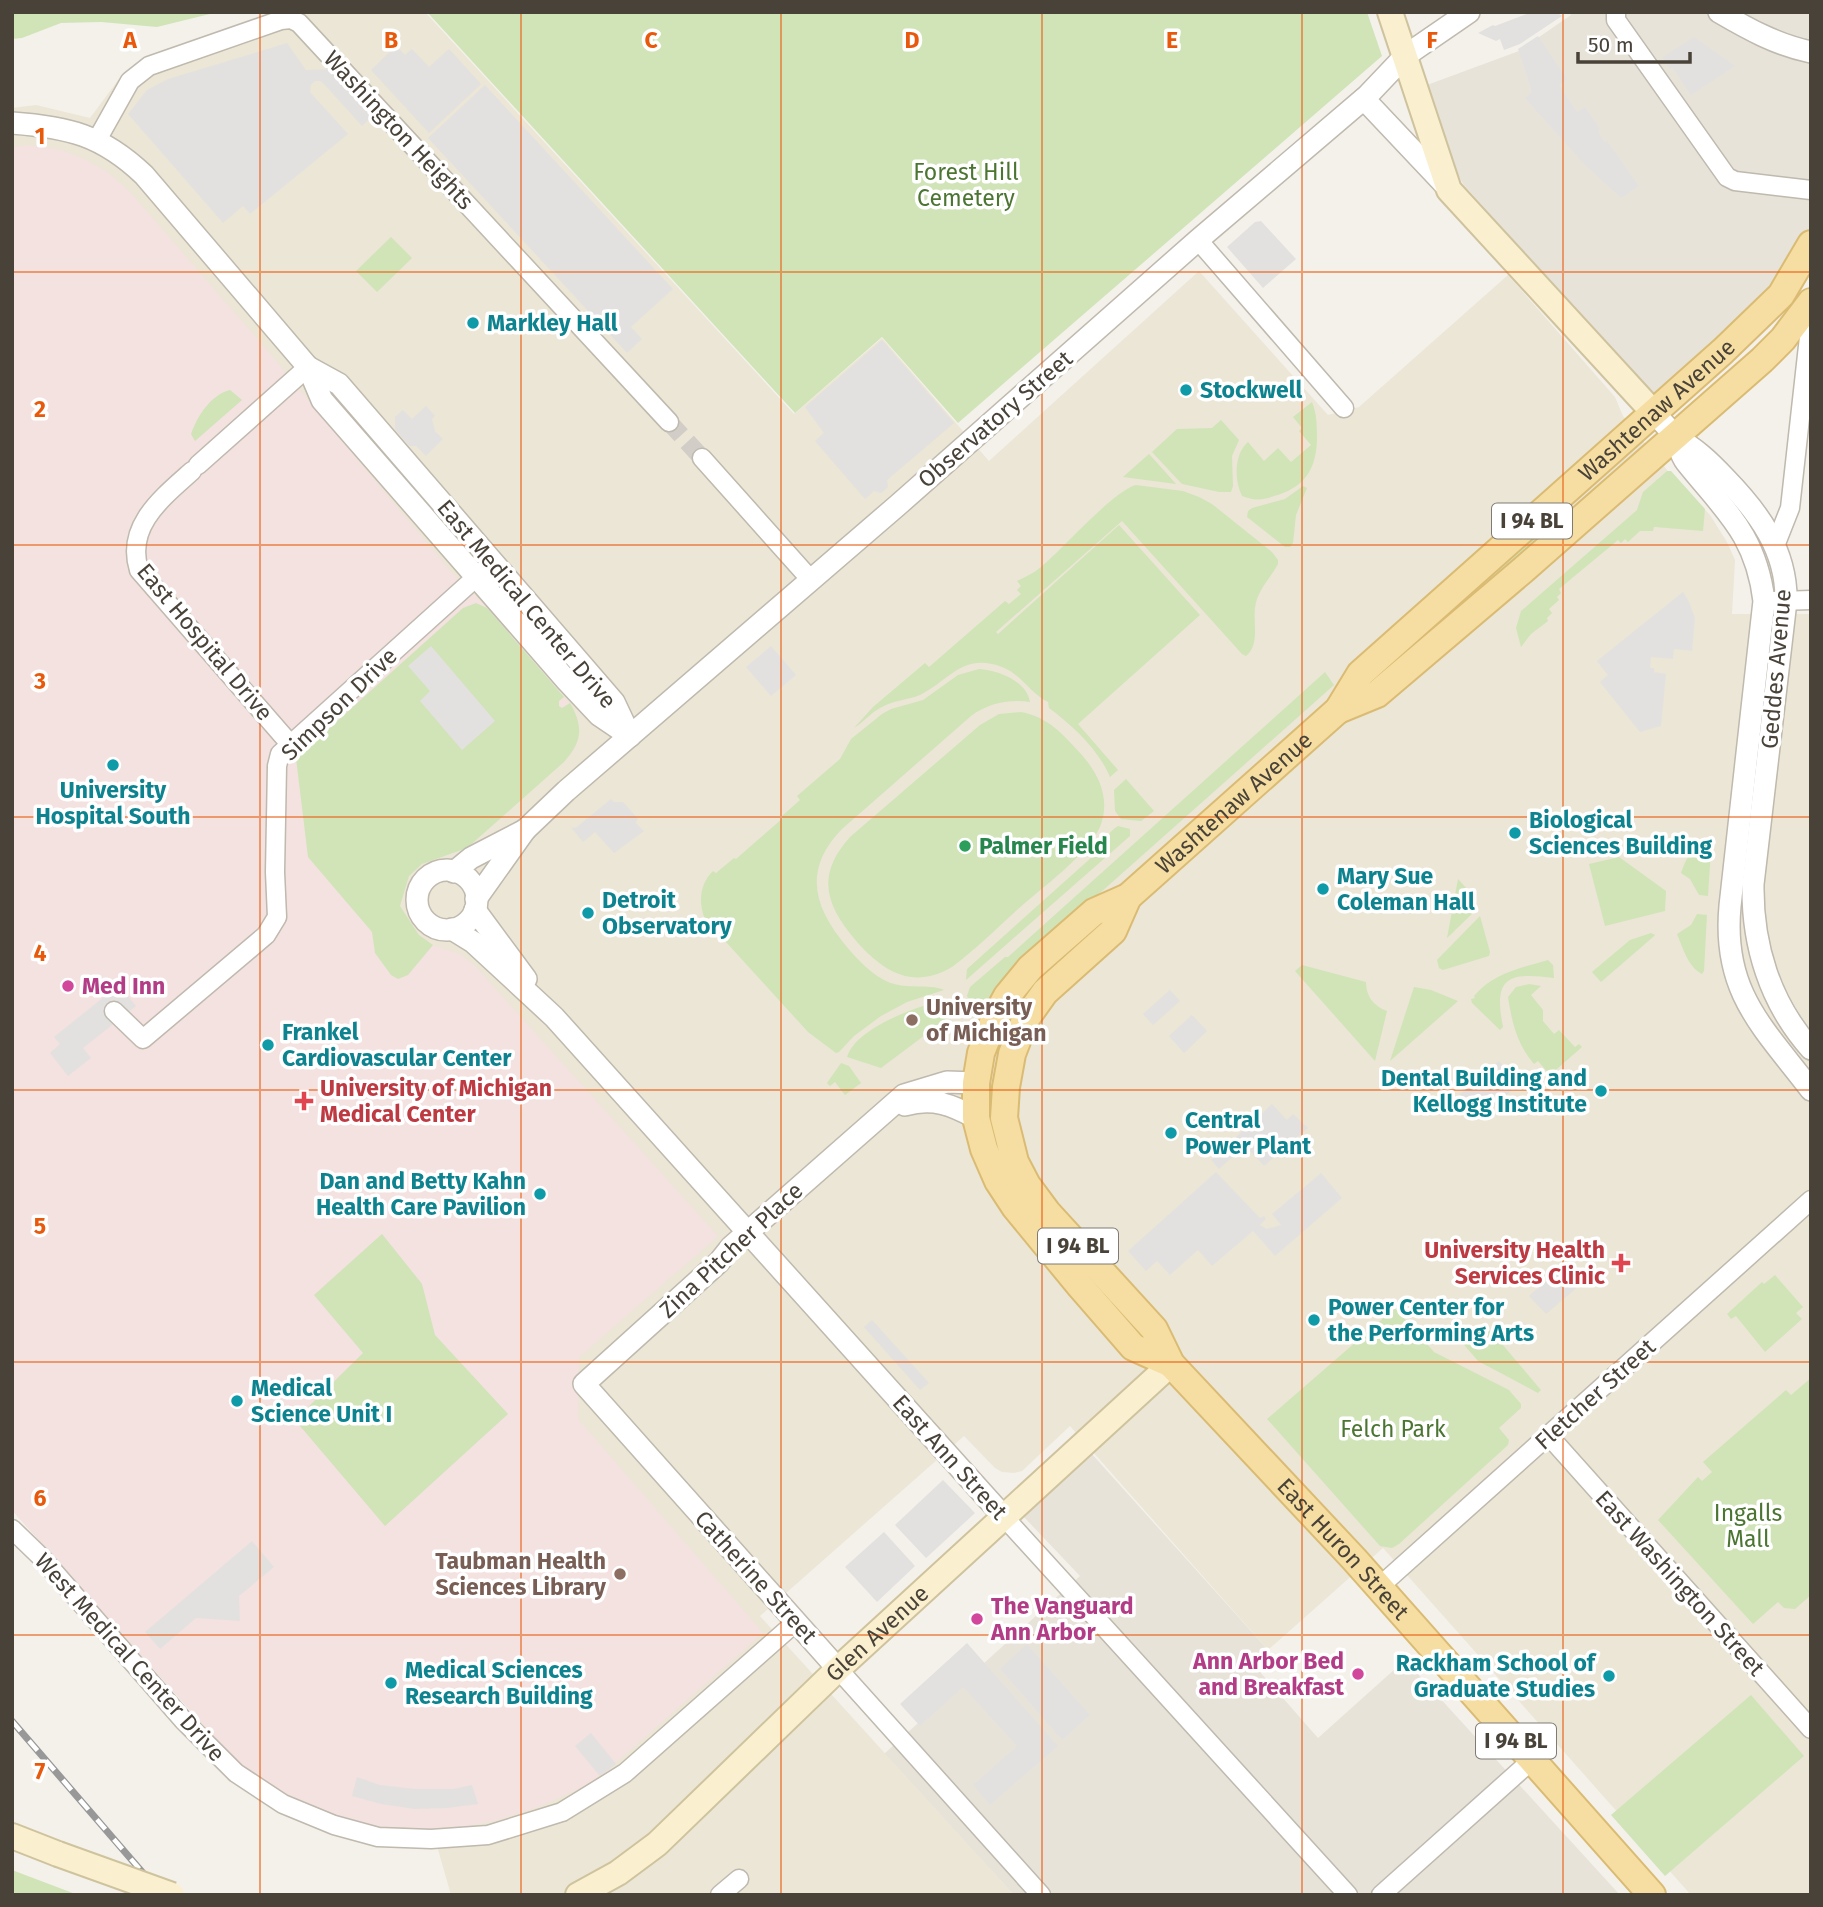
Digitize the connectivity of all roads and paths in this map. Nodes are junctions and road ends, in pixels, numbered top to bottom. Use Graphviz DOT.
graph roads {
  1 [pos="1390,12"];
  2 [pos="1469,12"];
  3 [pos="1616,12"];
  4 [pos="1719,12"];
  5 [pos="1811,52"];
  6 [pos="1405,56"];
  7 [pos="1364,99"];
  8 [pos="12,123"];
  9 [pos="97,140"];
  10 [pos="1449,190"];
  11 [pos="1811,190"];
  12 [pos="1198,240"];
  13 [pos="1811,244"];
  14 [pos="1808,307"];
  15 [pos="1758,318"];
  16 [pos="308,367"];
  17 [pos="1345,408"];
  18 [pos="1653,412"];
  19 [pos="669,422"];
  20 [pos="1675,437"];
  21 [pos="702,458"];
  22 [pos="1551,546"];
  23 [pos="1775,546"];
  24 [pos="494,562"];
  25 [pos="477,577"];
  26 [pos="811,580"];
  27 [pos="1811,600"];
  28 [pos="1763,601"];
  29 [pos="1786,601"];
  30 [pos="1338,710"];
  31 [pos="630,736"];
  32 [pos="291,745"];
  33 [pos="525,830"];
  34 [pos="454,872"];
  35 [pos="1128,897"];
  36 [pos="476,904"];
  37 [pos="452,929"];
  38 [pos="114,1011"];
  39 [pos="554,1017"];
  40 [pos="1811,1049"];
  41 [pos="976,1083"];
  42 [pos="1006,1087"];
  43 [pos="1811,1090"];
  44 [pos="878,1117"];
  45 [pos="976,1118"];
  46 [pos="1004,1118"];
  47 [pos="1811,1199"];
  48 [pos="749,1231"];
  49 [pos="1171,1364"];
  50 [pos="584,1384"];
  51 [pos="1549,1436"];
  52 [pos="1004,1517"];
  53 [pos="12,1529"];
  54 [pos="1380,1587"];
  55 [pos="796,1622"];
  56 [pos="838,1669"];
  57 [pos="1811,1729"];
  58 [pos="1532,1760"];
  59 [pos="12,1836"];
  60 [pos="739,1879"];
  61 [pos="172,1895"];
  62 [pos="578,1895"];
  63 [pos="720,1895"];
  64 [pos="1041,1895"];
  65 [pos="1348,1895"];
  66 [pos="1381,1895"];
  67 [pos="1652,1895"];
  1 -- 6 [label="main road, Geddes Avenue"];
  2 -- 6 [label="street, Observatory Street"];
  3 -- 11 [label="street"];
  4 -- 5 [label="street"];
  6 -- 7 [label="street, Observatory Street"];
  6 -- 10 [label="main road, Geddes Avenue"];
  7 -- 10 [label="street"];
  7 -- 12 [label="street, Observatory Street"];
  8 -- 9 [label="street, East Medical Center Drive"];
  9 -- 16 [label="street, East Medical Center Drive"];
  9 -- 19 [label="street, Washington Heights"];
  10 -- 18 [label="main road, Geddes Avenue"];
  12 -- 17 [label="street"];
  12 -- 26 [label="street, Observatory Street"];
  13 -- 15 [label="main road, Washtenaw Avenue / I 94 BL"];
  14 -- 20 [label="main road, Washtenaw Avenue / I 94 BL"];
  14 -- 23 [label="street"];
  15 -- 18 [label="main road, Washtenaw Avenue / I 94 BL"];
  15 -- 20 [label="main road"];
  16 -- 24 [label="street, East Medical Center Drive"];
  16 -- 25 [label="street, East Medical Center Drive"];
  16 -- 32 [label="street, East Hospital Drive"];
  18 -- 20 [label="street, Geddes Avenue"];
  18 -- 22 [label="main road"];
  18 -- 30 [label="main road, Washtenaw Avenue / I 94 BL"];
  20 -- 22 [label="main road, Washtenaw Avenue / I 94 BL"];
  20 -- 23 [label="street, Geddes Avenue"];
  20 -- 28 [label="street, Geddes Avenue"];
  21 -- 26 [label="street"];
  22 -- 30 [label="main road, Washtenaw Avenue / I 94 BL"];
  23 -- 29 [label="street, Geddes Avenue"];
  24 -- 25 [label="street, Simpson Drive"];
  24 -- 31 [label="street, East Medical Center Drive"];
  25 -- 31 [label="street, East Medical Center Drive"];
  25 -- 32 [label="street, Simpson Drive"];
  26 -- 31 [label="street, Observatory Street"];
  27 -- 29 [label="street"];
  28 -- 29 [label="street"];
  28 -- 43 [label="street, Geddes Avenue"];
  29 -- 40 [label="street, Geddes Avenue"];
  30 -- 35 [label="main road, Washtenaw Avenue / I 94 BL"];
  31 -- 33 [label="street, Observatory Street"];
  32 -- 38 [label="street, Simpson Drive"];
  33 -- 34 [label="street, Observatory Street"];
  33 -- 36 [label="street, Observatory Street"];
  34 -- 36 [label="street"];
  34 -- 37 [label="street"];
  35 -- 41 [label="main road, Washtenaw Avenue / I 94 BL"];
  35 -- 42 [label="main road, Washtenaw Avenue / I 94 BL"];
  36 -- 37 [label="street"];
  36 -- 39 [label="street, East Ann Street"];
  37 -- 39 [label="street, East Ann Street"];
  39 -- 48 [label="street, East Ann Street"];
  41 -- 44 [label="street, Zina Pitcher Place"];
  41 -- 45 [label="main road, East Huron Street / I 94 BL"];
  41 -- 46 [label="main road"];
  42 -- 46 [label="main road, East Huron Street / I 94 BL"];
  44 -- 45 [label="street, Zina Pitcher Place"];
  44 -- 48 [label="street, Zina Pitcher Place"];
  45 -- 49 [label="main road, East Huron Street / I 94 BL"];
  46 -- 49 [label="main road, East Huron Street / I 94 BL"];
  47 -- 51 [label="street, Fletcher Street"];
  48 -- 50 [label="street, Zina Pitcher Place"];
  48 -- 52 [label="street, East Ann Street"];
  49 -- 52 [label="main road, Glen Avenue"];
  49 -- 54 [label="main road, East Huron Street / I 94 BL"];
  50 -- 55 [label="street, Catherine Street"];
  51 -- 54 [label="street, Fletcher Street"];
  51 -- 57 [label="street, East Washington Street"];
  52 -- 56 [label="main road, Glen Avenue"];
  52 -- 65 [label="street, East Ann Street"];
  53 -- 55 [label="street, West Medical Center Drive"];
  54 -- 58 [label="main road, East Huron Street / I 94 BL"];
  55 -- 56 [label="street, Catherine Street"];
  56 -- 62 [label="main road, Glen Avenue"];
  56 -- 64 [label="street, Catherine Street"];
  58 -- 66 [label="street"];
  58 -- 67 [label="main road, East Huron Street / I 94 BL"];
  59 -- 61 [label="main road, bridge"];
  60 -- 63 [label="street"];
}
